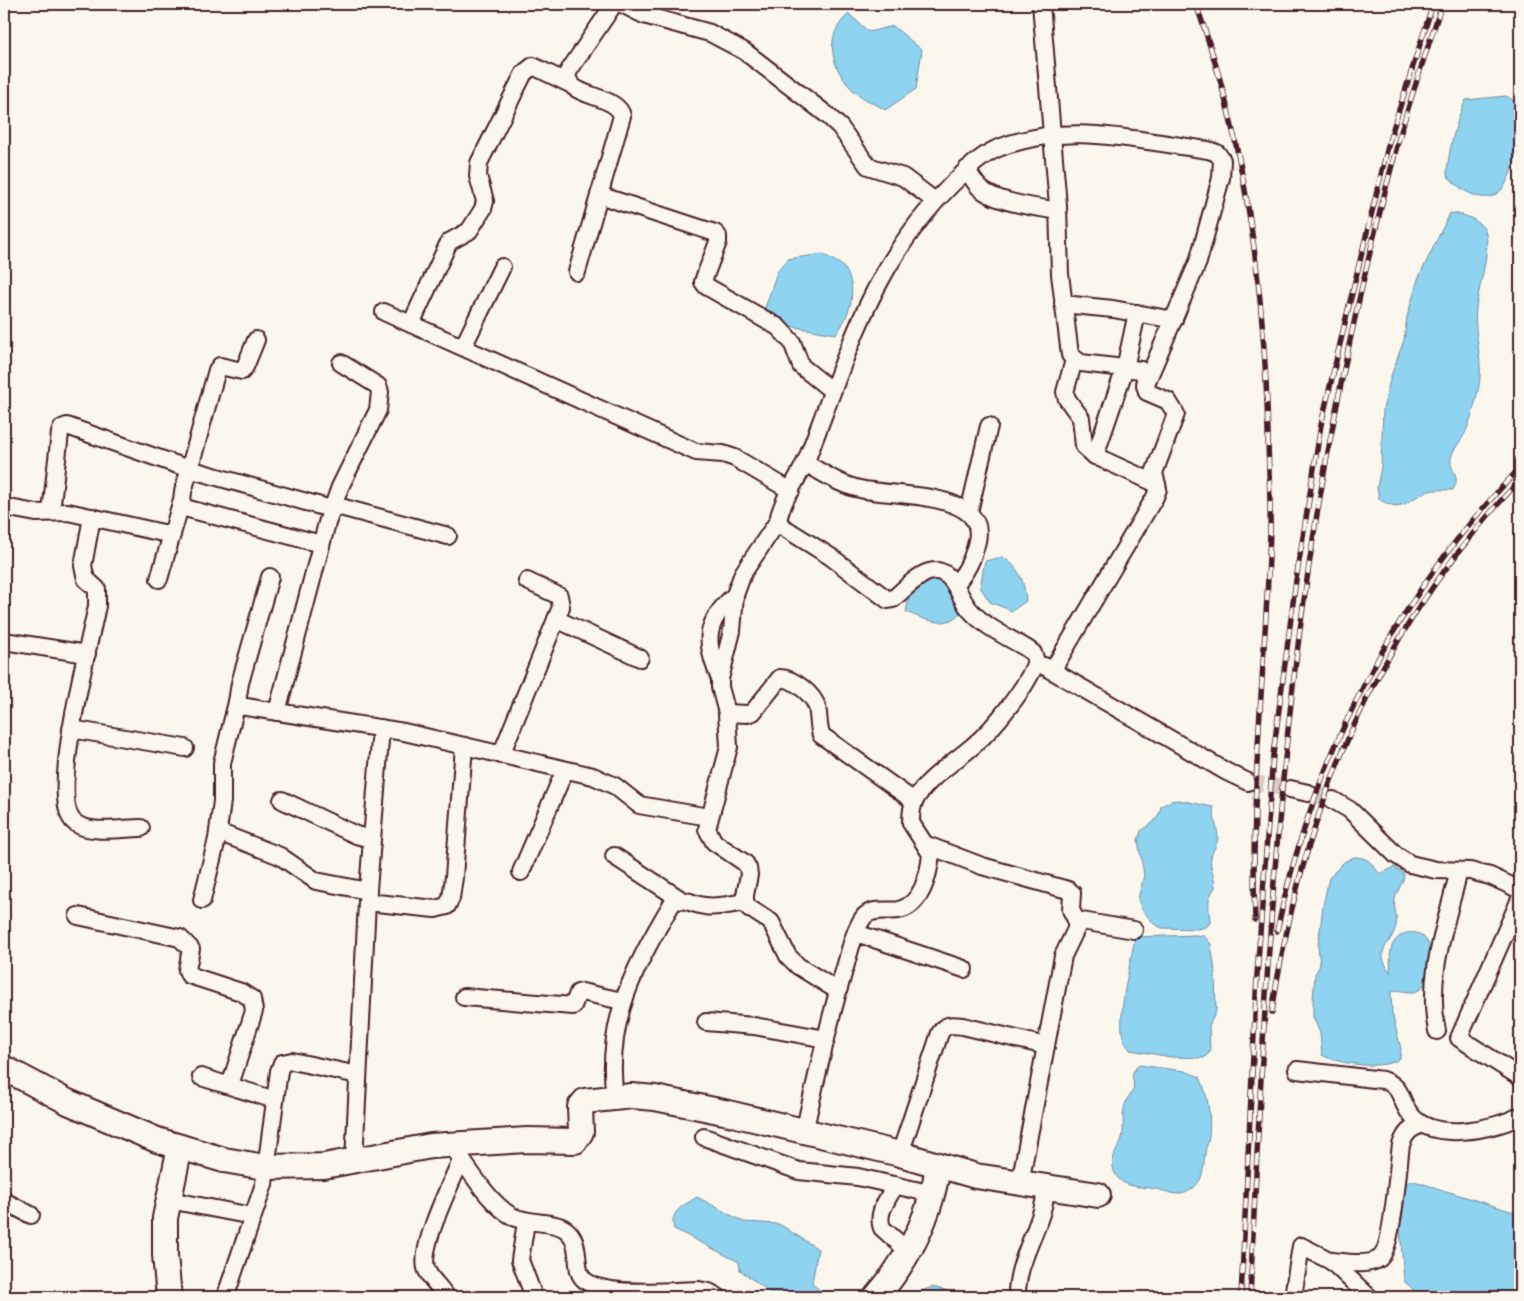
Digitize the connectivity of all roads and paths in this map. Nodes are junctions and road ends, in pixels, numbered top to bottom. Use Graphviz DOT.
graph roads {
  1 [pos="614,4"];
  2 [pos="622,4"];
  3 [pos="1041,4"];
  4 [pos="568,83"];
  5 [pos="1052,134"];
  6 [pos="967,169"];
  7 [pos="599,195"];
  8 [pos="935,201"];
  9 [pos="1058,211"];
  10 [pos="502,267"];
  11 [pos="576,272"];
  12 [pos="1063,304"];
  13 [pos="384,312"];
  14 [pos="1137,313"];
  15 [pos="1174,320"];
  16 [pos="412,324"];
  17 [pos="256,340"];
  18 [pos="463,347"];
  19 [pos="1074,360"];
  20 [pos="341,363"];
  21 [pos="1124,368"];
  22 [pos="1145,386"];
  23 [pos="832,390"];
  24 [pos="989,426"];
  25 [pos="1095,456"];
  26 [pos="805,463"];
  27 [pos="189,469"];
  28 [pos="1157,484"];
  29 [pos="791,491"];
  30 [pos="181,503"];
  31 [pos="4,507"];
  32 [pos="332,507"];
  33 [pos="52,512"];
  34 [pos="969,512"];
  35 [pos="92,517"];
  36 [pos="778,521"];
  37 [pos="172,535"];
  38 [pos="448,536"];
  39 [pos="321,544"];
  40 [pos="270,577"];
  41 [pos="159,579"];
  42 [pos="527,581"];
  43 [pos="955,585"];
  44 [pos="556,619"];
  45 [pos="4,641"];
  46 [pos="87,654"];
  47 [pos="640,658"];
  48 [pos="1036,661"];
  49 [pos="1052,671"];
  50 [pos="237,702"];
  51 [pos="277,712"];
  52 [pos="727,713"];
  53 [pos="381,728"];
  54 [pos="71,729"];
  55 [pos="464,746"];
  56 [pos="184,748"];
  57 [pos="501,755"];
  58 [pos="565,770"];
  59 [pos="1248,782"];
  60 [pos="1290,790"];
  61 [pos="1308,793"];
  62 [pos="282,800"];
  63 [pos="1333,800"];
  64 [pos="914,801"];
  65 [pos="709,817"];
  66 [pos="141,828"];
  67 [pos="218,832"];
  68 [pos="371,839"];
  69 [pos="927,845"];
  70 [pos="614,856"];
  71 [pos="1459,870"];
  72 [pos="521,872"];
  73 [pos="1520,890"];
  74 [pos="367,896"];
  75 [pos="680,899"];
  76 [pos="1520,899"];
  77 [pos="202,900"];
  78 [pos="745,902"];
  79 [pos="78,916"];
  80 [pos="1076,920"];
  81 [pos="1134,930"];
  82 [pos="856,933"];
  83 [pos="964,969"];
  84 [pos="838,990"];
  85 [pos="464,997"];
  86 [pos="622,1001"];
  87 [pos="706,1022"];
  88 [pos="1437,1031"];
  89 [pos="826,1039"];
  90 [pos="1046,1046"];
  91 [pos="4,1068"];
  92 [pos="1297,1070"];
  93 [pos="358,1075"];
  94 [pos="201,1077"];
  95 [pos="1520,1077"];
  96 [pos="230,1086"];
  97 [pos="613,1089"];
  98 [pos="274,1100"];
  99 [pos="1520,1116"];
  100 [pos="1420,1125"];
  101 [pos="804,1132"];
  102 [pos="704,1137"];
  103 [pos="180,1147"];
  104 [pos="457,1152"];
  105 [pos="900,1154"];
  106 [pos="354,1161"];
  107 [pos="265,1167"];
  108 [pos="936,1180"];
  109 [pos="1020,1183"];
  110 [pos="895,1186"];
  111 [pos="1046,1192"];
  112 [pos="1098,1195"];
  113 [pos="169,1200"];
  114 [pos="4,1201"];
  115 [pos="32,1215"];
  116 [pos="252,1216"];
  117 [pos="526,1222"];
  118 [pos="909,1252"];
  119 [pos="1330,1261"];
  120 [pos="584,1290"];
  121 [pos="227,1292"];
  122 [pos="169,1297"];
  123 [pos="446,1297"];
  124 [pos="534,1297"];
  125 [pos="718,1297"];
  126 [pos="876,1297"];
  127 [pos="1017,1297"];
  128 [pos="1293,1297"];
  129 [pos="1369,1297"];
  1 -- 4 [label="street"];
  2 -- 8 [label="street"];
  3 -- 5 [label="street"];
  4 -- 7 [label="street"];
  4 -- 16 [label="street"];
  5 -- 6 [label="street"];
  5 -- 9 [label="street"];
  5 -- 15 [label="street"];
  6 -- 8 [label="street"];
  6 -- 9 [label="street"];
  7 -- 11 [label="street"];
  7 -- 23 [label="street"];
  8 -- 23 [label="street"];
  9 -- 12 [label="street"];
  10 -- 18 [label="street"];
  12 -- 14 [label="street"];
  12 -- 19 [label="street"];
  13 -- 16 [label="street"];
  14 -- 15 [label="street"];
  14 -- 21 [label="street"];
  15 -- 22 [label="street"];
  16 -- 18 [label="street"];
  17 -- 27 [label="street"];
  18 -- 29 [label="street"];
  19 -- 21 [label="street"];
  19 -- 25 [label="street"];
  20 -- 32 [label="street"];
  21 -- 22 [label="street"];
  21 -- 25 [label="street"];
  22 -- 28 [label="street"];
  23 -- 26 [label="street"];
  24 -- 34 [label="street"];
  25 -- 28 [label="street"];
  26 -- 29 [label="street"];
  26 -- 34 [label="street"];
  27 -- 30 [label="street"];
  27 -- 32 [label="street"];
  27 -- 33 [label="street"];
  28 -- 49 [label="street"];
  29 -- 36 [label="street"];
  30 -- 37 [label="street"];
  30 -- 39 [label="street"];
  31 -- 33 [label="street"];
  32 -- 38 [label="street"];
  32 -- 39 [label="street"];
  33 -- 35 [label="street"];
  34 -- 43 [label="street"];
  35 -- 37 [label="street"];
  35 -- 46 [label="street"];
  36 -- 43 [label="street"];
  36 -- 52 [label="street"];
  37 -- 41 [label="street"];
  39 -- 51 [label="street"];
  40 -- 50 [label="street"];
  42 -- 44 [label="street"];
  43 -- 48 [label="street"];
  44 -- 47 [label="street"];
  44 -- 57 [label="street"];
  45 -- 46 [label="street"];
  46 -- 54 [label="street"];
  48 -- 49 [label="street"];
  48 -- 64 [label="street"];
  49 -- 59 [label="street"];
  50 -- 51 [label="street"];
  50 -- 67 [label="street"];
  51 -- 53 [label="street"];
  52 -- 64 [label="street"];
  52 -- 65 [label="street"];
  53 -- 55 [label="street"];
  53 -- 68 [label="street"];
  54 -- 56 [label="street"];
  54 -- 66 [label="street"];
  55 -- 57 [label="street"];
  55 -- 74 [label="street"];
  57 -- 58 [label="street"];
  58 -- 65 [label="street"];
  58 -- 72 [label="street"];
  60 -- 61 [label="street"];
  62 -- 68 [label="street"];
  63 -- 71 [label="street"];
  64 -- 69 [label="street"];
  65 -- 78 [label="street"];
  67 -- 74 [label="street"];
  67 -- 77 [label="street"];
  68 -- 74 [label="street"];
  69 -- 80 [label="street"];
  69 -- 82 [label="street"];
  70 -- 75 [label="street"];
  71 -- 73 [label="street"];
  71 -- 88 [label="street"];
  74 -- 93 [label="street"];
  75 -- 78 [label="street"];
  75 -- 86 [label="street"];
  76 -- 95 [label="street"];
  78 -- 84 [label="street"];
  79 -- 96 [label="street"];
  80 -- 81 [label="street"];
  80 -- 90 [label="street"];
  82 -- 83 [label="street"];
  82 -- 84 [label="street"];
  84 -- 89 [label="street"];
  85 -- 86 [label="street"];
  86 -- 97 [label="street"];
  87 -- 89 [label="street"];
  89 -- 101 [label="street"];
  90 -- 105 [label="street"];
  90 -- 109 [label="street"];
  91 -- 103 [label="street"];
  92 -- 100 [label="street"];
  93 -- 98 [label="street"];
  93 -- 106 [label="street"];
  94 -- 96 [label="street"];
  96 -- 98 [label="street"];
  97 -- 101 [label="street"];
  97 -- 104 [label="street"];
  98 -- 107 [label="street"];
  99 -- 100 [label="street"];
  100 -- 119 [label="street"];
  101 -- 105 [label="street"];
  102 -- 110 [label="street"];
  103 -- 107 [label="street"];
  103 -- 113 [label="street"];
  104 -- 106 [label="street"];
  104 -- 117 [label="street"];
  104 -- 123 [label="street"];
  105 -- 108 [label="street"];
  106 -- 107 [label="street"];
  107 -- 116 [label="street"];
  108 -- 109 [label="street"];
  108 -- 110 [label="street"];
  108 -- 118 [label="street"];
  109 -- 111 [label="street"];
  110 -- 118 [label="street"];
  111 -- 112 [label="street"];
  111 -- 127 [label="street"];
  113 -- 116 [label="street"];
  113 -- 122 [label="street"];
  114 -- 115 [label="street"];
  116 -- 121 [label="street"];
  117 -- 120 [label="street"];
  117 -- 124 [label="street"];
  118 -- 126 [label="street"];
  119 -- 128 [label="street"];
  119 -- 129 [label="street"];
  120 -- 125 [label="street"];
}
